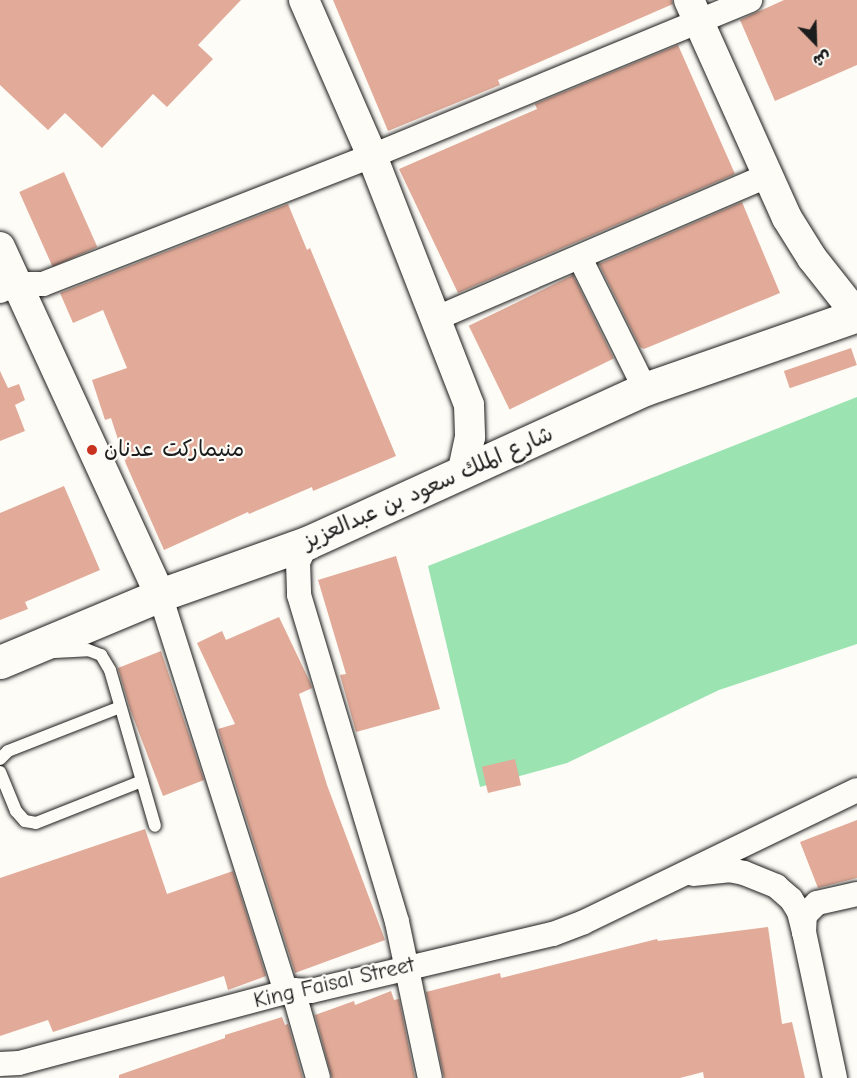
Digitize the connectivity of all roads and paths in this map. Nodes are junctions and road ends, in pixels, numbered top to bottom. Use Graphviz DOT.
graph roads {
  1 [pos="304,0"];
  2 [pos="750,0"];
  3 [pos="694,10"];
  4 [pos="372,156"];
  5 [pos="766,176"];
  6 [pos="0,247"];
  7 [pos="580,258"];
  8 [pos="8,287"];
  9 [pos="857,315"];
  10 [pos="437,318"];
  11 [pos="645,389"];
  12 [pos="462,474"];
  13 [pos="308,543"];
  14 [pos="160,595"];
  15 [pos="7,658"];
  16 [pos="120,707"];
  17 [pos="0,759"];
  18 [pos="0,772"];
  19 [pos="142,781"];
  20 [pos="857,790"];
  21 [pos="155,826"];
  22 [pos="661,883"];
  23 [pos="857,894"];
  24 [pos="804,932"];
  25 [pos="408,967"];
  26 [pos="289,991"];
  27 [pos="0,1064"];
  28 [pos="318,1078"];
  29 [pos="430,1078"];
  30 [pos="835,1078"];
  1 -- 4 [label="street"];
  2 -- 3 [label="street"];
  3 -- 4 [label="street"];
  3 -- 5 [label="street"];
  4 -- 8 [label="street"];
  4 -- 10 [label="street"];
  5 -- 7 [label="street"];
  5 -- 9 [label="street"];
  6 -- 8 [label="street"];
  7 -- 10 [label="street"];
  7 -- 11 [label="street"];
  8 -- 14 [label="street"];
  9 -- 11 [label="main road, شارع الملك سعود بن عبدالعزيز"];
  10 -- 12 [label="street"];
  11 -- 12 [label="main road, شارع الملك سعود بن عبدالعزيز"];
  12 -- 13 [label="main road, شارع الملك سعود بن عبدالعزيز"];
  13 -- 14 [label="main road, شارع الملك سعود بن عبدالعزيز"];
  13 -- 25 [label="street"];
  14 -- 15 [label="main road, شارع الملك سعود بن عبدالعزيز"];
  14 -- 26 [label="street"];
  15 -- 16 [label="lane"];
  16 -- 17 [label="lane"];
  16 -- 19 [label="lane"];
  18 -- 19 [label="lane"];
  19 -- 21 [label="lane"];
  20 -- 22 [label="street"];
  22 -- 24 [label="street"];
  22 -- 25 [label="street, King Faisal Street"];
  23 -- 24 [label="street"];
  24 -- 30 [label="street"];
  25 -- 26 [label="street, King Faisal Street"];
  25 -- 29 [label="street"];
  26 -- 27 [label="street, King Faisal Street"];
  26 -- 28 [label="street"];
}
